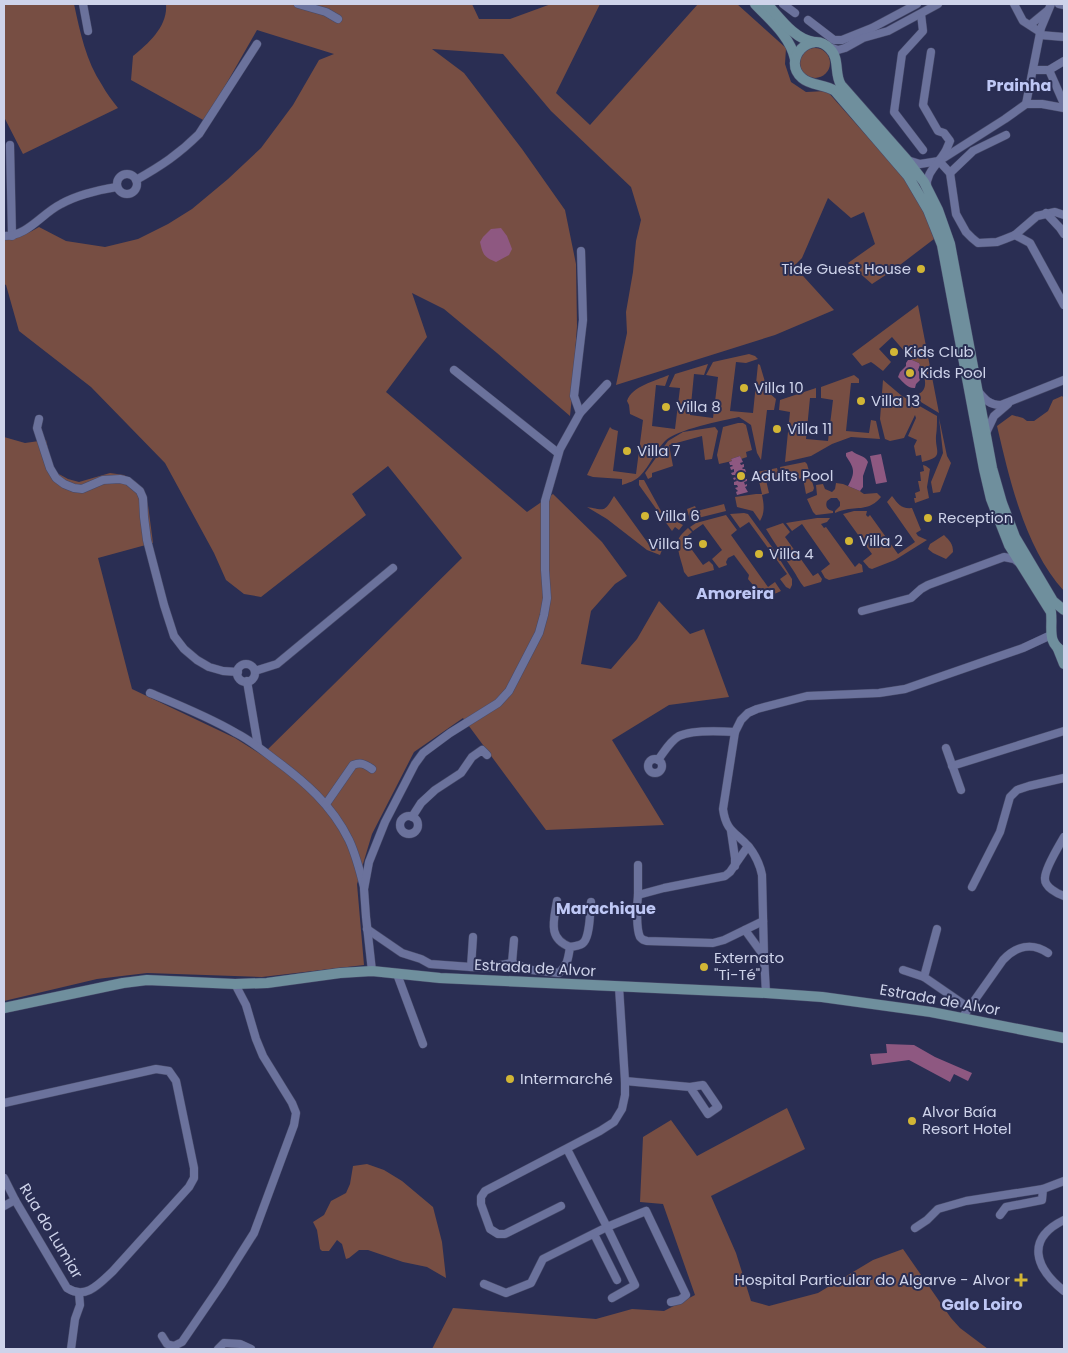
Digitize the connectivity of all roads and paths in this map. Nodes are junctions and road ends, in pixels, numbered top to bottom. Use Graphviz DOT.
graph roads {
  1 [pos="83,4"];
  2 [pos="298,4"];
  3 [pos="755,4"];
  4 [pos="767,4"];
  5 [pos="783,4"];
  6 [pos="917,4"];
  7 [pos="938,4"];
  8 [pos="1014,4"];
  9 [pos="1059,4"];
  10 [pos="1064,5"];
  11 [pos="1050,7"];
  12 [pos="796,12"];
  13 [pos="921,14"];
  14 [pos="338,19"];
  15 [pos="808,20"];
  16 [pos="910,20"];
  17 [pos="1030,25"];
  18 [pos="88,31"];
  19 [pos="923,31"];
  20 [pos="1040,34"];
  21 [pos="1064,37"];
  22 [pos="817,42"];
  23 [pos="257,44"];
  24 [pos="829,47"];
  25 [pos="845,48"];
  26 [pos="932,52"];
  27 [pos="795,59"];
  28 [pos="1064,61"];
  29 [pos="836,62"];
  30 [pos="1033,70"];
  31 [pos="1049,70"];
  32 [pos="814,83"];
  33 [pos="1026,104"];
  34 [pos="1064,106"];
  35 [pos="1006,135"];
  36 [pos="10,145"];
  37 [pos="923,150"];
  38 [pos="906,160"];
  39 [pos="939,161"];
  40 [pos="950,173"];
  41 [pos="136,180"];
  42 [pos="117,187"];
  43 [pos="928,190"];
  44 [pos="1046,213"];
  45 [pos="1064,215"];
  46 [pos="1015,234"];
  47 [pos="1064,234"];
  48 [pos="4,236"];
  49 [pos="12,236"];
  50 [pos="581,251"];
  51 [pos="1064,305"];
  52 [pos="454,370"];
  53 [pos="1064,380"];
  54 [pos="607,384"];
  55 [pos="978,391"];
  56 [pos="1014,400"];
  57 [pos="580,413"];
  58 [pos="39,419"];
  59 [pos="986,433"];
  60 [pos="558,453"];
  61 [pos="1007,541"];
  62 [pos="997,560"];
  63 [pos="1020,564"];
  64 [pos="393,568"];
  65 [pos="1064,610"];
  66 [pos="862,611"];
  67 [pos="1064,616"];
  68 [pos="1051,633"];
  69 [pos="1022,648"];
  70 [pos="1059,649"];
  71 [pos="1064,664"];
  72 [pos="255,671"];
  73 [pos="238,672"];
  74 [pos="247,681"];
  75 [pos="150,692"];
  76 [pos="1064,731"];
  77 [pos="735,732"];
  78 [pos="258,746"];
  79 [pos="946,748"];
  80 [pos="486,755"];
  81 [pos="658,760"];
  82 [pos="952,766"];
  83 [pos="372,769"];
  84 [pos="1064,778"];
  85 [pos="961,790"];
  86 [pos="326,804"];
  87 [pos="412,818"];
  88 [pos="385,822"];
  89 [pos="400,822"];
  90 [pos="731,831"];
  91 [pos="1064,836"];
  92 [pos="748,846"];
  93 [pos="638,865"];
  94 [pos="735,866"];
  95 [pos="972,887"];
  96 [pos="364,889"];
  97 [pos="638,895"];
  98 [pos="1064,896"];
  99 [pos="556,901"];
  100 [pos="591,902"];
  101 [pos="763,921"];
  102 [pos="367,929"];
  103 [pos="937,929"];
  104 [pos="745,930"];
  105 [pos="473,937"];
  106 [pos="514,940"];
  107 [pos="570,947"];
  108 [pos="1048,953"];
  109 [pos="764,956"];
  110 [pos="512,963"];
  111 [pos="471,968"];
  112 [pos="903,970"];
  113 [pos="372,971"];
  114 [pos="397,974"];
  115 [pos="924,978"];
  116 [pos="235,984"];
  117 [pos="619,987"];
  118 [pos="766,993"];
  119 [pos="4,1008"];
  120 [pos="969,1008"];
  121 [pos="962,1018"];
  122 [pos="1064,1038"];
  123 [pos="423,1044"];
  124 [pos="626,1081"];
  125 [pos="690,1087"];
  126 [pos="4,1103"];
  127 [pos="567,1149"];
  128 [pos="4,1178"];
  129 [pos="1064,1182"];
  130 [pos="1043,1188"];
  131 [pos="14,1200"];
  132 [pos="4,1206"];
  133 [pos="561,1206"];
  134 [pos="1000,1215"];
  135 [pos="1064,1220"];
  136 [pos="607,1227"];
  137 [pos="915,1228"];
  138 [pos="594,1234"];
  139 [pos="617,1280"];
  140 [pos="484,1284"];
  141 [pos="1064,1291"];
  142 [pos="79,1293"];
  143 [pos="612,1298"];
  144 [pos="671,1302"];
  145 [pos="162,1336"];
  146 [pos="71,1349"];
  147 [pos="218,1349"];
  148 [pos="252,1349"];
  1 -- 18 [label="street"];
  2 -- 14 [label="street"];
  3 -- 27 [label="main road"];
  4 -- 22 [label="main road"];
  5 -- 12 [label="street"];
  6 -- 15 [label="street"];
  7 -- 13 [label="street"];
  8 -- 17 [label="street"];
  9 -- 10 [label="street"];
  11 -- 17 [label="street"];
  11 -- 20 [label="street"];
  13 -- 16 [label="street"];
  13 -- 19 [label="street"];
  16 -- 19 [label="street"];
  16 -- 25 [label="street"];
  17 -- 20 [label="street"];
  19 -- 37 [label="street"];
  20 -- 21 [label="street"];
  20 -- 30 [label="street"];
  22 -- 24 [label="main road"];
  22 -- 27 [label="main road"];
  23 -- 41 [label="street"];
  24 -- 25 [label="street"];
  24 -- 29 [label="main road"];
  25 -- 29 [label="street"];
  26 -- 39 [label="street"];
  27 -- 32 [label="main road"];
  28 -- 31 [label="street"];
  29 -- 32 [label="main road"];
  29 -- 38 [label="main road"];
  30 -- 31 [label="street"];
  30 -- 33 [label="street"];
  31 -- 34 [label="street"];
  32 -- 61 [label="main road"];
  33 -- 34 [label="street"];
  33 -- 39 [label="street"];
  35 -- 40 [label="street"];
  36 -- 49 [label="street"];
  38 -- 39 [label="street"];
  38 -- 43 [label="main road"];
  39 -- 40 [label="street"];
  39 -- 43 [label="street"];
  40 -- 46 [label="street"];
  41 -- 42 [label="street"];
  41 -- 42 [label="street"];
  42 -- 49 [label="street"];
  43 -- 55 [label="main road"];
  44 -- 45 [label="street"];
  44 -- 46 [label="street"];
  44 -- 47 [label="street"];
  46 -- 51 [label="street"];
  48 -- 49 [label="street"];
  50 -- 57 [label="street"];
  52 -- 60 [label="street"];
  53 -- 56 [label="street"];
  54 -- 57 [label="street"];
  55 -- 56 [label="street"];
  55 -- 59 [label="main road"];
  56 -- 59 [label="street"];
  57 -- 60 [label="street"];
  58 -- 73 [label="street"];
  59 -- 65 [label="main road"];
  60 -- 88 [label="street"];
  61 -- 62 [label="street"];
  61 -- 63 [label="main road"];
  62 -- 63 [label="street"];
  62 -- 66 [label="street"];
  63 -- 68 [label="main road"];
  64 -- 72 [label="street"];
  67 -- 68 [label="main road"];
  68 -- 69 [label="street"];
  68 -- 70 [label="main road"];
  69 -- 70 [label="street"];
  69 -- 77 [label="street"];
  70 -- 71 [label="main road"];
  72 -- 73 [label="street"];
  72 -- 74 [label="street"];
  73 -- 74 [label="street"];
  74 -- 78 [label="street"];
  75 -- 78 [label="street"];
  76 -- 82 [label="street"];
  77 -- 81 [label="street"];
  77 -- 90 [label="street"];
  78 -- 86 [label="street"];
  79 -- 82 [label="street"];
  80 -- 87 [label="street"];
  82 -- 85 [label="street"];
  83 -- 86 [label="street"];
  84 -- 95 [label="street"];
  86 -- 96 [label="street"];
  87 -- 89 [label="street"];
  87 -- 89 [label="street"];
  88 -- 89 [label="street"];
  88 -- 96 [label="street"];
  90 -- 92 [label="street"];
  90 -- 94 [label="street"];
  91 -- 98 [label="street"];
  92 -- 94 [label="street"];
  92 -- 101 [label="street"];
  93 -- 97 [label="street"];
  94 -- 97 [label="street"];
  96 -- 102 [label="street"];
  97 -- 104 [label="street"];
  99 -- 107 [label="street"];
  100 -- 107 [label="street"];
  101 -- 104 [label="street"];
  101 -- 109 [label="street"];
  102 -- 111 [label="street"];
  102 -- 113 [label="street"];
  103 -- 115 [label="street"];
  104 -- 109 [label="street"];
  105 -- 111 [label="street"];
  106 -- 110 [label="street"];
  107 -- 110 [label="street"];
  108 -- 120 [label="street"];
  109 -- 118 [label="street"];
  110 -- 111 [label="street"];
  112 -- 115 [label="street"];
  113 -- 114 [label="main road, Estrada de Alvor"];
  113 -- 116 [label="main road, Estrada de Alvor"];
  114 -- 117 [label="main road, Estrada de Alvor"];
  114 -- 123 [label="street"];
  115 -- 120 [label="street"];
  116 -- 119 [label="main road, Estrada de Alvor"];
  116 -- 145 [label="street"];
  117 -- 118 [label="main road, Estrada de Alvor"];
  117 -- 124 [label="street"];
  118 -- 121 [label="main road, Estrada de Alvor"];
  120 -- 121 [label="street"];
  121 -- 122 [label="main road, Estrada de Alvor"];
  124 -- 125 [label="street"];
  124 -- 127 [label="street"];
  126 -- 142 [label="street"];
  127 -- 133 [label="street"];
  127 -- 136 [label="street"];
  128 -- 131 [label="street, Rua do Lumiar"];
  129 -- 130 [label="street"];
  130 -- 134 [label="street"];
  130 -- 137 [label="street"];
  131 -- 132 [label="street"];
  131 -- 142 [label="street, Rua do Lumiar"];
  135 -- 141 [label="street"];
  136 -- 138 [label="street"];
  136 -- 143 [label="street"];
  136 -- 144 [label="street"];
  138 -- 139 [label="street"];
  138 -- 140 [label="street"];
  142 -- 146 [label="street"];
  147 -- 148 [label="street"];
}
